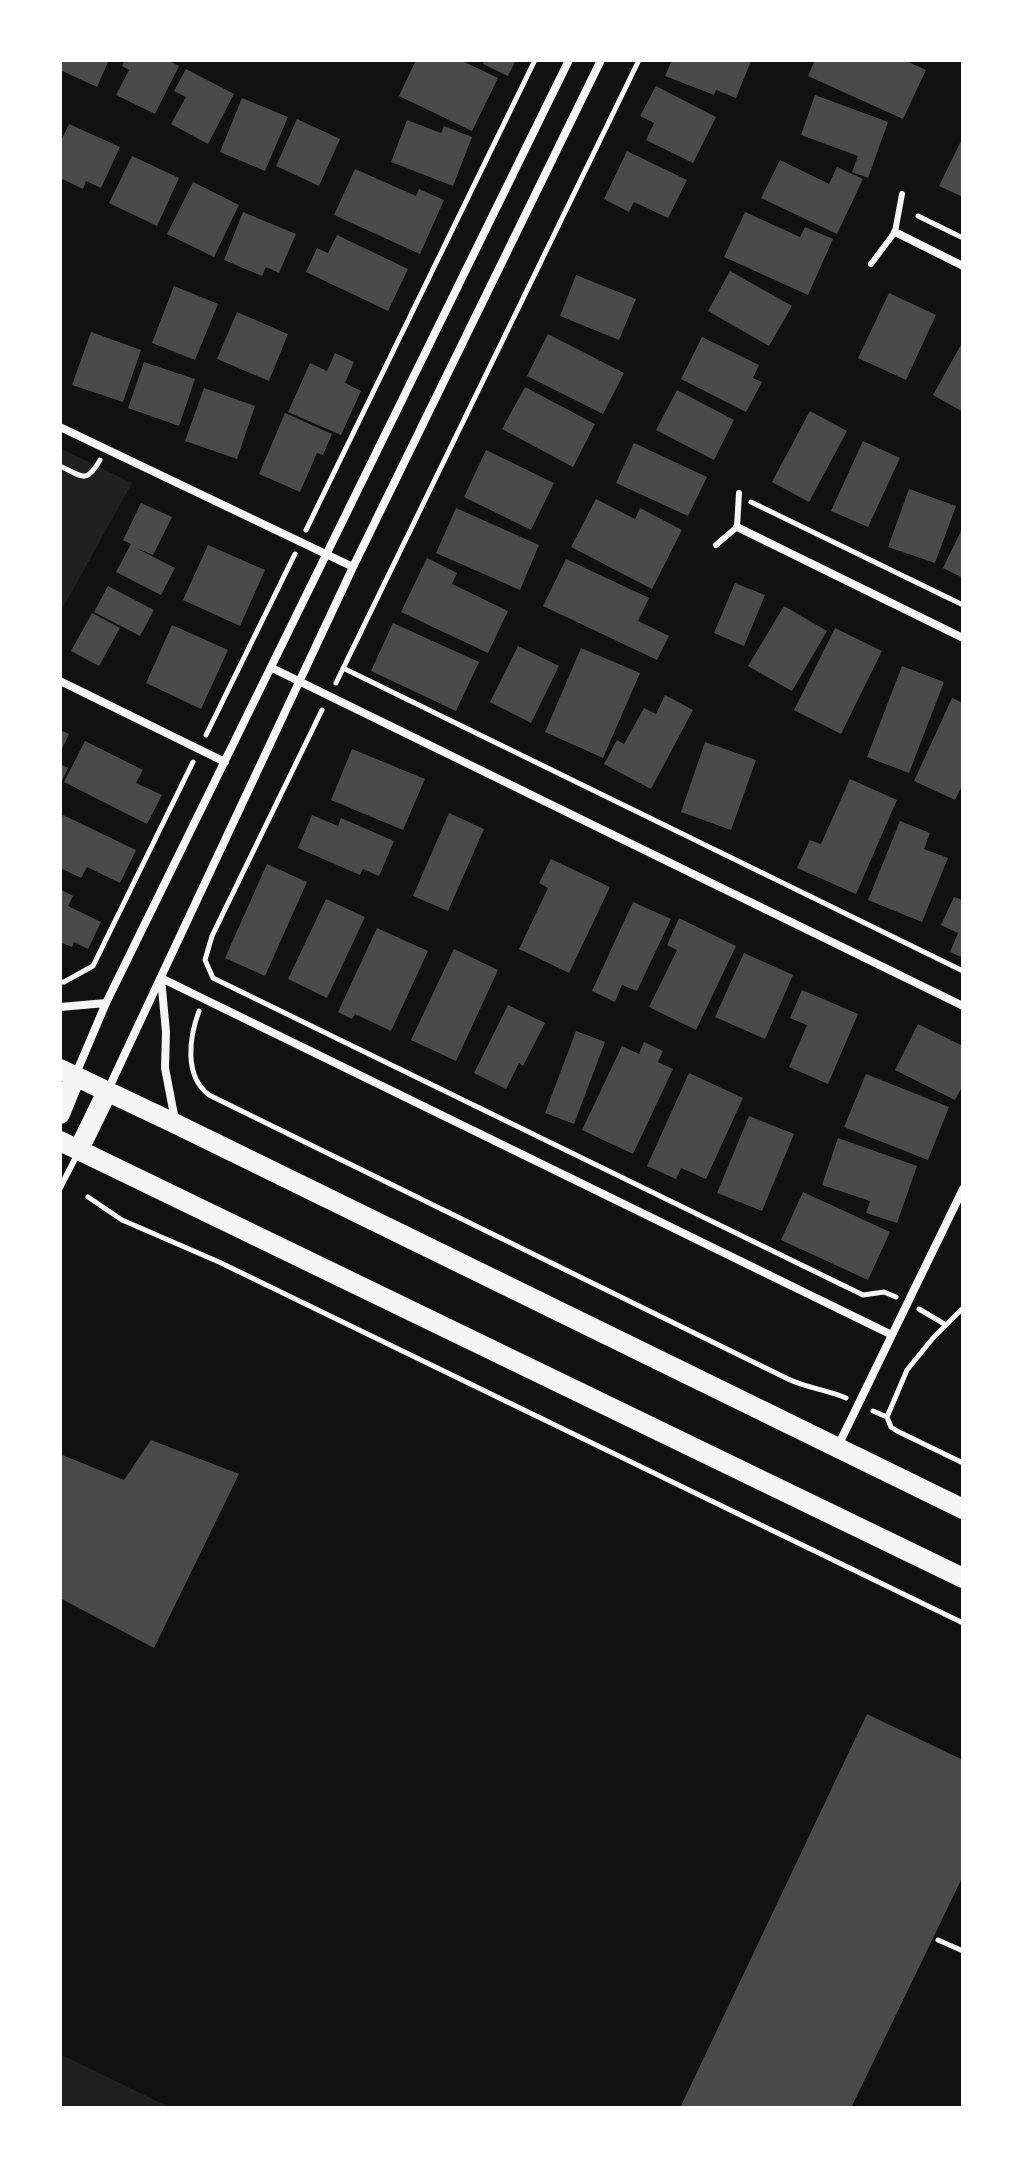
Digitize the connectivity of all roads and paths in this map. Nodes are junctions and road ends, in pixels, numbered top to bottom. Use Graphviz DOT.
graph roads {
  1 [pos="569,60"];
  2 [pos="601,60"];
  3 [pos="639,60"];
  4 [pos="902,194"];
  5 [pos="918,216"];
  6 [pos="895,232"];
  7 [pos="963,238"];
  8 [pos="871,264"];
  9 [pos="963,266"];
  10 [pos="60,427"];
  11 [pos="106,449"];
  12 [pos="60,466"];
  13 [pos="739,496"];
  14 [pos="737,527"];
  15 [pos="716,545"];
  16 [pos="325,555"];
  17 [pos="353,567"];
  18 [pos="963,605"];
  19 [pos="963,638"];
  20 [pos="272,668"];
  21 [pos="343,668"];
  22 [pos="60,681"];
  23 [pos="300,681"];
  24 [pos="329,696"];
  25 [pos="225,762"];
  26 [pos="963,971"];
  27 [pos="161,978"];
  28 [pos="213,978"];
  29 [pos="204,998"];
  30 [pos="106,1003"];
  31 [pos="963,1006"];
  32 [pos="60,1007"];
  33 [pos="68,1073"];
  34 [pos="107,1092"];
  35 [pos="60,1114"];
  36 [pos="176,1124"];
  37 [pos="60,1141"];
  38 [pos="79,1149"];
  39 [pos="60,1188"];
  40 [pos="963,1189"];
  41 [pos="88,1197"];
  42 [pos="907,1303"];
  43 [pos="963,1308"];
  44 [pos="946,1325"];
  45 [pos="892,1335"];
  46 [pos="857,1404"];
  47 [pos="887,1417"];
  48 [pos="837,1447"];
  49 [pos="963,1463"];
  50 [pos="963,1509"];
  51 [pos="963,1578"];
  52 [pos="963,1623"];
  53 [pos="938,1940"];
  54 [pos="963,1951"];
  1 -- 16 [label="street"];
  2 -- 17 [label="street"];
  3 -- 21 [label="path"];
  4 -- 6 [label="lane"];
  5 -- 7 [label="path"];
  6 -- 8 [label="lane"];
  6 -- 9 [label="street"];
  10 -- 11 [label="street"];
  11 -- 12 [label="path"];
  11 -- 16 [label="street"];
  13 -- 14 [label="lane"];
  13 -- 18 [label="path"];
  14 -- 15 [label="lane"];
  14 -- 19 [label="street"];
  16 -- 17 [label="street"];
  16 -- 20 [label="street"];
  17 -- 23 [label="street"];
  20 -- 23 [label="street"];
  20 -- 25 [label="street"];
  21 -- 24 [label="path"];
  21 -- 26 [label="path"];
  22 -- 25 [label="street"];
  23 -- 24 [label="street"];
  23 -- 27 [label="street"];
  24 -- 28 [label="path"];
  24 -- 31 [label="street"];
  25 -- 30 [label="street"];
  27 -- 29 [label="street"];
  27 -- 34 [label="street"];
  27 -- 36 [label="street"];
  28 -- 29 [label="path"];
  28 -- 42 [label="path"];
  29 -- 45 [label="street"];
  29 -- 46 [label="path"];
  30 -- 32 [label="street"];
  30 -- 33 [label="street"];
  33 -- 34 [label="highway"];
  33 -- 35 [label="highway"];
  34 -- 36 [label="highway"];
  34 -- 38 [label="highway"];
  36 -- 48 [label="highway"];
  37 -- 38 [label="highway"];
  38 -- 39 [label="lane"];
  38 -- 51 [label="highway"];
  40 -- 42 [label="street"];
  41 -- 52 [label="path"];
  42 -- 44 [label="path"];
  42 -- 45 [label="street"];
  43 -- 44 [label="path"];
  44 -- 47 [label="path"];
  45 -- 46 [label="street"];
  46 -- 47 [label="path"];
  46 -- 48 [label="street"];
  47 -- 49 [label="path"];
  48 -- 50 [label="highway"];
  53 -- 54 [label="path"];
}
